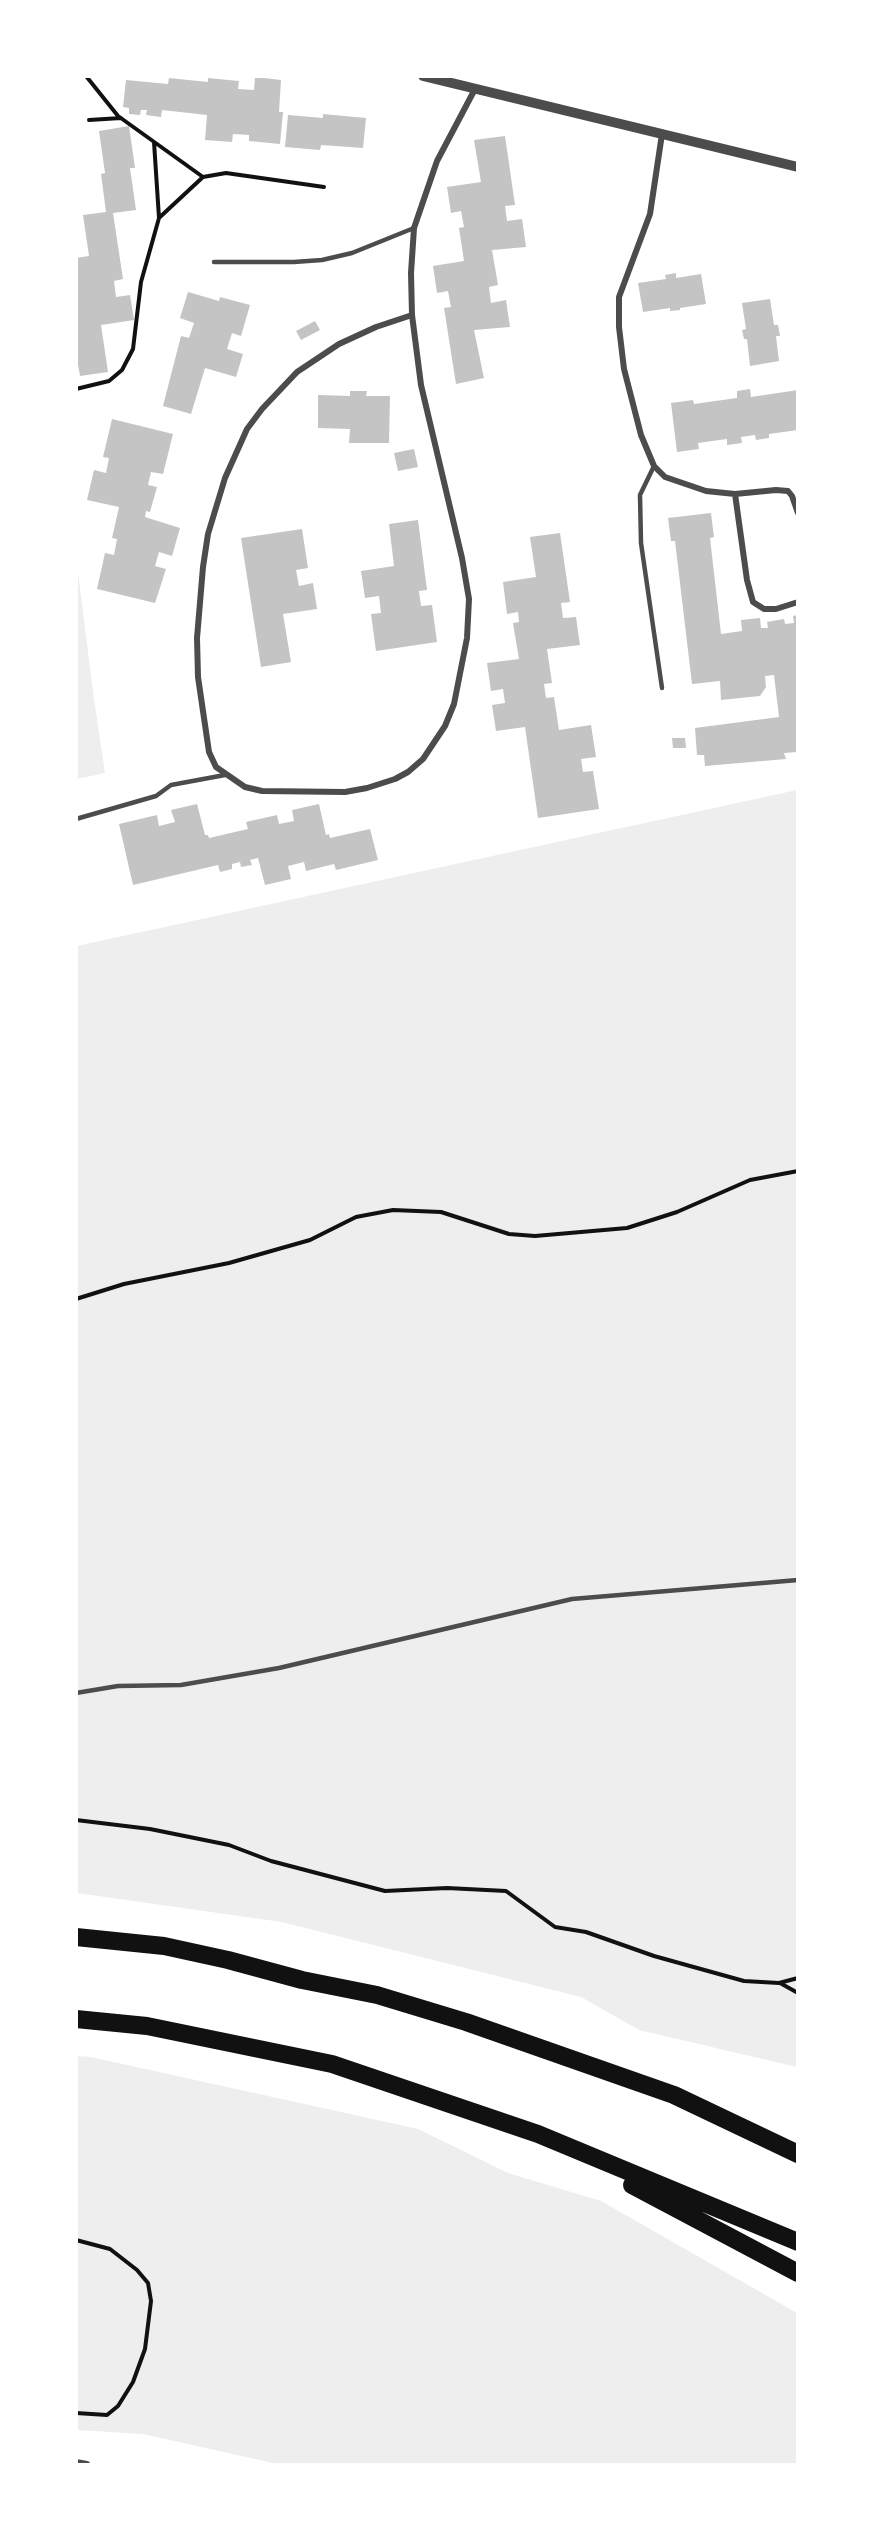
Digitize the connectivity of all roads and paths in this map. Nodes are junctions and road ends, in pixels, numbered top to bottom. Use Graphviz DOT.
graph roads {
  1 [pos="86,76"];
  2 [pos="423,76"];
  3 [pos="475,88"];
  4 [pos="122,118"];
  5 [pos="88,120"];
  6 [pos="662,134"];
  7 [pos="154,142"];
  8 [pos="798,167"];
  9 [pos="202,177"];
  10 [pos="324,187"];
  11 [pos="159,218"];
  12 [pos="414,228"];
  13 [pos="214,262"];
  14 [pos="412,315"];
  15 [pos="76,389"];
  16 [pos="654,466"];
  17 [pos="735,494"];
  18 [pos="798,513"];
  19 [pos="798,602"];
  20 [pos="662,688"];
  21 [pos="225,775"];
  22 [pos="76,819"];
  23 [pos="798,1171"];
  24 [pos="76,1299"];
  25 [pos="798,1580"];
  26 [pos="76,1693"];
  27 [pos="76,1820"];
  28 [pos="76,1937"];
  29 [pos="798,1978"];
  30 [pos="779,1983"];
  31 [pos="798,1994"];
  32 [pos="76,2019"];
  33 [pos="538,2134"];
  34 [pos="798,2154"];
  35 [pos="76,2240"];
  36 [pos="798,2242"];
  37 [pos="798,2273"];
  38 [pos="76,2413"];
  39 [pos="76,2462"];
  40 [pos="87,2464"];
  1 -- 4 [label="path"];
  2 -- 3 [label="street"];
  3 -- 6 [label="street"];
  3 -- 12 [label="street"];
  4 -- 5 [label="path"];
  4 -- 7 [label="path"];
  6 -- 8 [label="street"];
  6 -- 16 [label="street"];
  7 -- 9 [label="path"];
  7 -- 11 [label="path"];
  9 -- 10 [label="path"];
  9 -- 11 [label="path"];
  11 -- 15 [label="path"];
  12 -- 13 [label="lane"];
  12 -- 14 [label="street"];
  14 -- 21 [label="street"];
  14 -- 21 [label="street"];
  16 -- 17 [label="street"];
  16 -- 20 [label="lane"];
  17 -- 18 [label="street"];
  17 -- 19 [label="street"];
  21 -- 22 [label="lane"];
  23 -- 24 [label="path"];
  25 -- 26 [label="lane"];
  27 -- 30 [label="path"];
  28 -- 34 [label="highway"];
  29 -- 30 [label="path"];
  30 -- 31 [label="path"];
  32 -- 33 [label="highway"];
  33 -- 36 [label="highway"];
  33 -- 37 [label="highway"];
  35 -- 38 [label="path"];
  39 -- 40 [label="street"];
}
